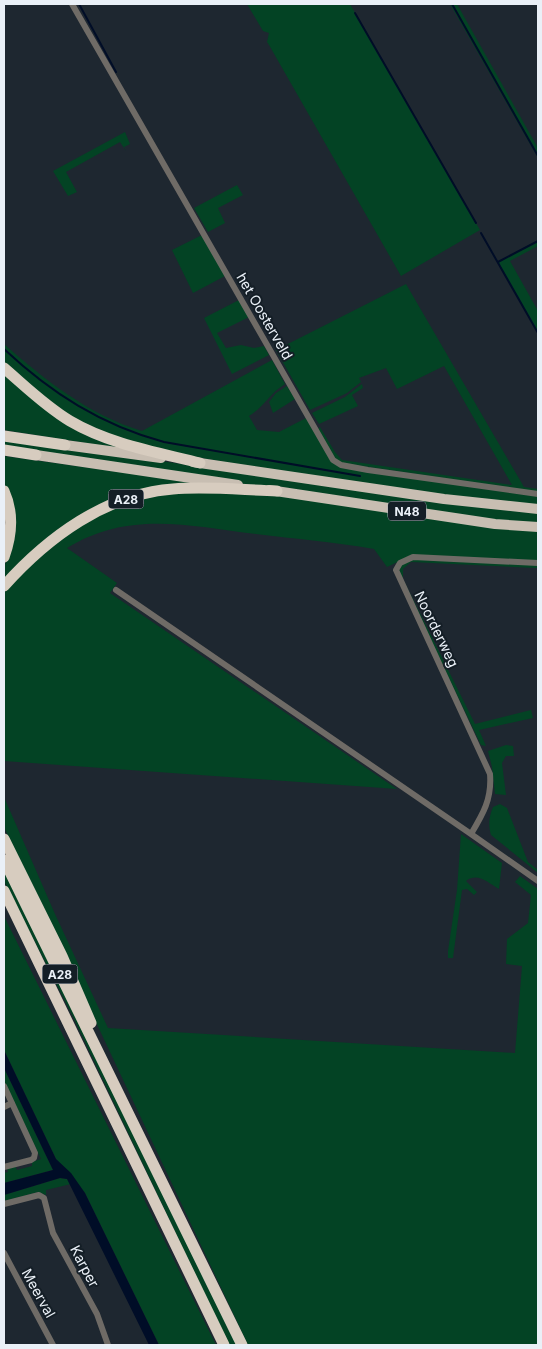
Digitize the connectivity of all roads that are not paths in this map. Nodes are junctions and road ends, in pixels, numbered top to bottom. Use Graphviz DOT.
graph roads {
  1 [pos="72,4"];
  2 [pos="4,368"];
  3 [pos="4,436"];
  4 [pos="65,445"];
  5 [pos="4,450"];
  6 [pos="36,455"];
  7 [pos="200,463"];
  8 [pos="4,491"];
  9 [pos="277,491"];
  10 [pos="538,494"];
  11 [pos="538,509"];
  12 [pos="538,527"];
  13 [pos="4,557"];
  14 [pos="538,563"];
  15 [pos="4,586"];
  16 [pos="116,590"];
  17 [pos="471,834"];
  18 [pos="4,839"];
  19 [pos="4,860"];
  20 [pos="538,882"];
  21 [pos="4,891"];
  22 [pos="4,903"];
  23 [pos="30,945"];
  24 [pos="4,1086"];
  25 [pos="116,1088"];
  26 [pos="12,1103"];
  27 [pos="4,1107"];
  28 [pos="4,1166"];
  29 [pos="4,1204"];
  30 [pos="4,1253"];
  31 [pos="53,1345"];
  32 [pos="108,1345"];
  33 [pos="224,1345"];
  34 [pos="242,1345"];
  1 -- 10 [label="street, het Oosterveld"];
  2 -- 7 [label="highway, N48"];
  3 -- 4 [label="highway, N48"];
  4 -- 7 [label="highway, N48"];
  5 -- 6 [label="highway, N48"];
  6 -- 9 [label="highway, N48"];
  7 -- 11 [label="highway, N48"];
  8 -- 13 [label="highway"];
  9 -- 12 [label="highway, N48"];
  9 -- 15 [label="highway, A28"];
  14 -- 17 [label="street, Noorderweg"];
  16 -- 17 [label="street"];
  17 -- 20 [label="street"];
  18 -- 25 [label="highway, A28"];
  19 -- 25 [label="highway, A28"];
  21 -- 23 [label="highway, A28"];
  22 -- 23 [label="highway, A28"];
  23 -- 33 [label="highway, A28"];
  24 -- 26 [label="street"];
  25 -- 34 [label="highway, A28"];
  26 -- 27 [label="street"];
  26 -- 28 [label="street"];
  29 -- 32 [label="street, Karper"];
  30 -- 31 [label="street, Meerval"];
}
